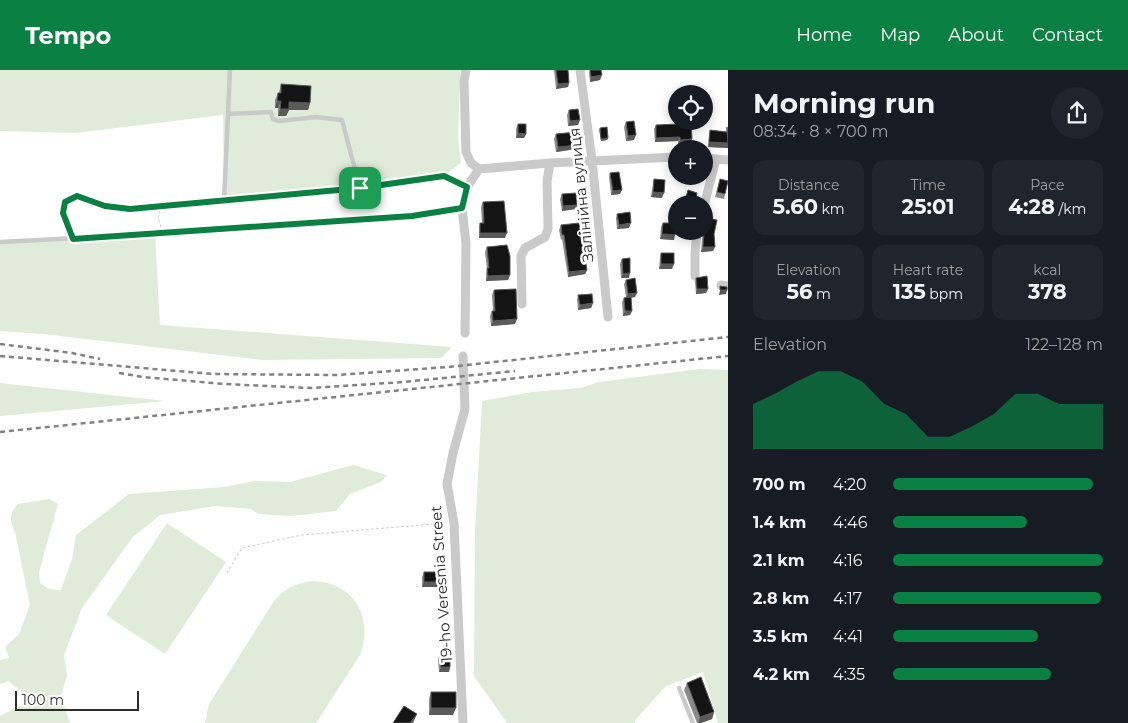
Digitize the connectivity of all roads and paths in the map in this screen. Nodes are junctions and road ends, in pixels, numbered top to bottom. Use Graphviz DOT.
graph roads {
  1 [pos="230,70"];
  2 [pos="466,70"];
  3 [pos="580,70"];
  4 [pos="228,114"];
  5 [pos="668,157"];
  6 [pos="716,158"];
  7 [pos="592,160"];
  8 [pos="728,160"];
  9 [pos="550,163"];
  10 [pos="479,169"];
  11 [pos="467,187"];
  12 [pos="360,188"];
  13 [pos="707,195"];
  14 [pos="224,201"];
  15 [pos="161,206"];
  16 [pos="462,208"];
  17 [pos="162,234"];
  18 [pos="73,239"];
  19 [pos="696,240"];
  20 [pos="0,242"];
  21 [pos="695,276"];
  22 [pos="522,304"];
  23 [pos="608,317"];
  24 [pos="465,333"];
  25 [pos="462,356"];
  26 [pos="454,523"];
  27 [pos="227,573"];
  28 [pos="679,688"];
  29 [pos="463,723"];
  30 [pos="692,723"];
  1 -- 4 [label="lane"];
  2 -- 10 [label="street"];
  3 -- 7 [label="street, Залінійна вулиця"];
  4 -- 12 [label="lane"];
  4 -- 14 [label="lane"];
  5 -- 7 [label="street"];
  6 -- 8 [label="street"];
  6 -- 13 [label="street"];
  7 -- 9 [label="street"];
  7 -- 23 [label="street, Залінійна вулиця"];
  9 -- 10 [label="street"];
  9 -- 22 [label="street"];
  10 -- 11 [label="street"];
  11 -- 12 [label="lane"];
  11 -- 16 [label="street"];
  12 -- 14 [label="lane"];
  14 -- 15 [label="path"];
  15 -- 17 [label="path"];
  15 -- 18 [label="path"];
  16 -- 17 [label="lane"];
  16 -- 24 [label="street"];
  17 -- 18 [label="lane"];
  18 -- 20 [label="lane"];
  19 -- 21 [label="street"];
  25 -- 26 [label="street, 19-ho Veresnia Street"];
  26 -- 27 [label="path"];
  26 -- 29 [label="street, 19-ho Veresnia Street"];
  28 -- 30 [label="lane"];
}
